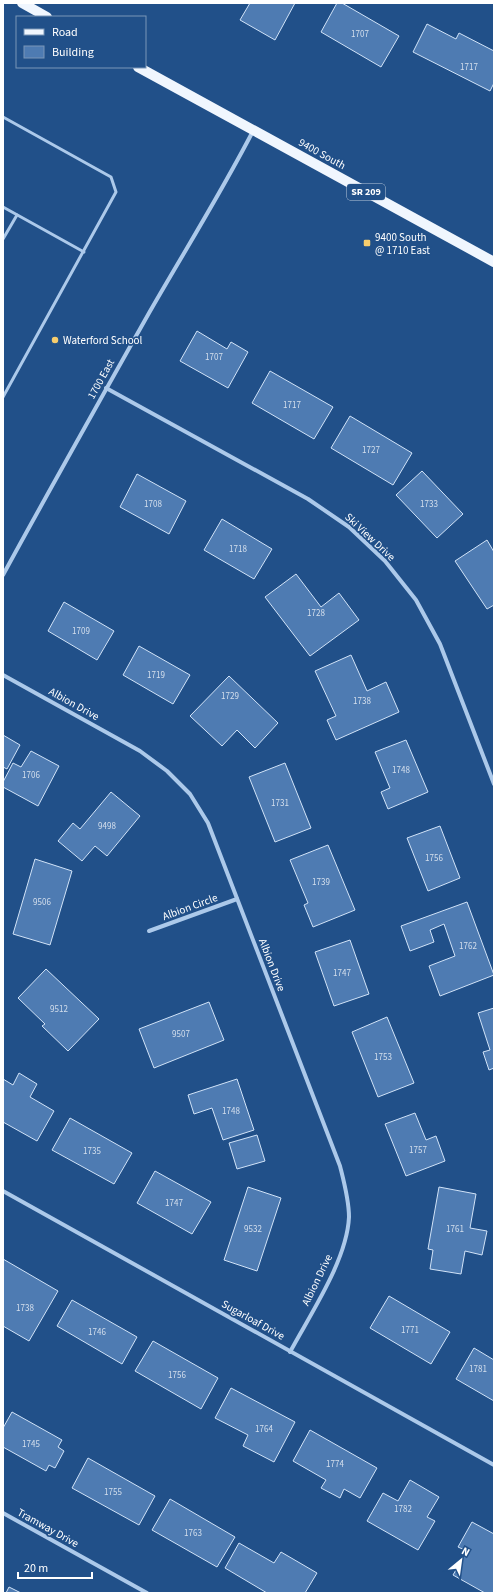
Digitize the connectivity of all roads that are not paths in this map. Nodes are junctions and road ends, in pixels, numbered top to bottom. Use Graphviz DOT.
graph roads {
  1 [pos="22,3"];
  2 [pos="46,16"];
  3 [pos="140,68"];
  4 [pos="3,117"];
  5 [pos="254,130"];
  6 [pos="3,207"];
  7 [pos="17,215"];
  8 [pos="3,239"];
  9 [pos="84,252"];
  10 [pos="494,262"];
  11 [pos="106,388"];
  12 [pos="3,397"];
  13 [pos="3,575"];
  14 [pos="3,675"];
  15 [pos="494,784"];
  16 [pos="237,899"];
  17 [pos="150,931"];
  18 [pos="3,1191"];
  19 [pos="290,1352"];
  20 [pos="494,1465"];
  21 [pos="3,1513"];
  22 [pos="147,1593"];
  1 -- 2 [label="main road"];
  3 -- 5 [label="main road, 9400 South / SR 209"];
  4 -- 9 [label="lane"];
  5 -- 10 [label="main road, 9400 South / SR 209"];
  5 -- 11 [label="street, 1700 East"];
  6 -- 7 [label="lane"];
  7 -- 8 [label="lane"];
  7 -- 9 [label="lane"];
  9 -- 12 [label="lane"];
  11 -- 13 [label="street, 1700 East"];
  11 -- 15 [label="street, Ski View Drive"];
  14 -- 16 [label="street, Albion Drive"];
  16 -- 17 [label="street, Albion Circle"];
  16 -- 19 [label="street, Albion Drive"];
  18 -- 19 [label="street, Sugarloaf Drive"];
  19 -- 20 [label="street, Sugarloaf Drive"];
  21 -- 22 [label="street, Tramway Drive"];
}
